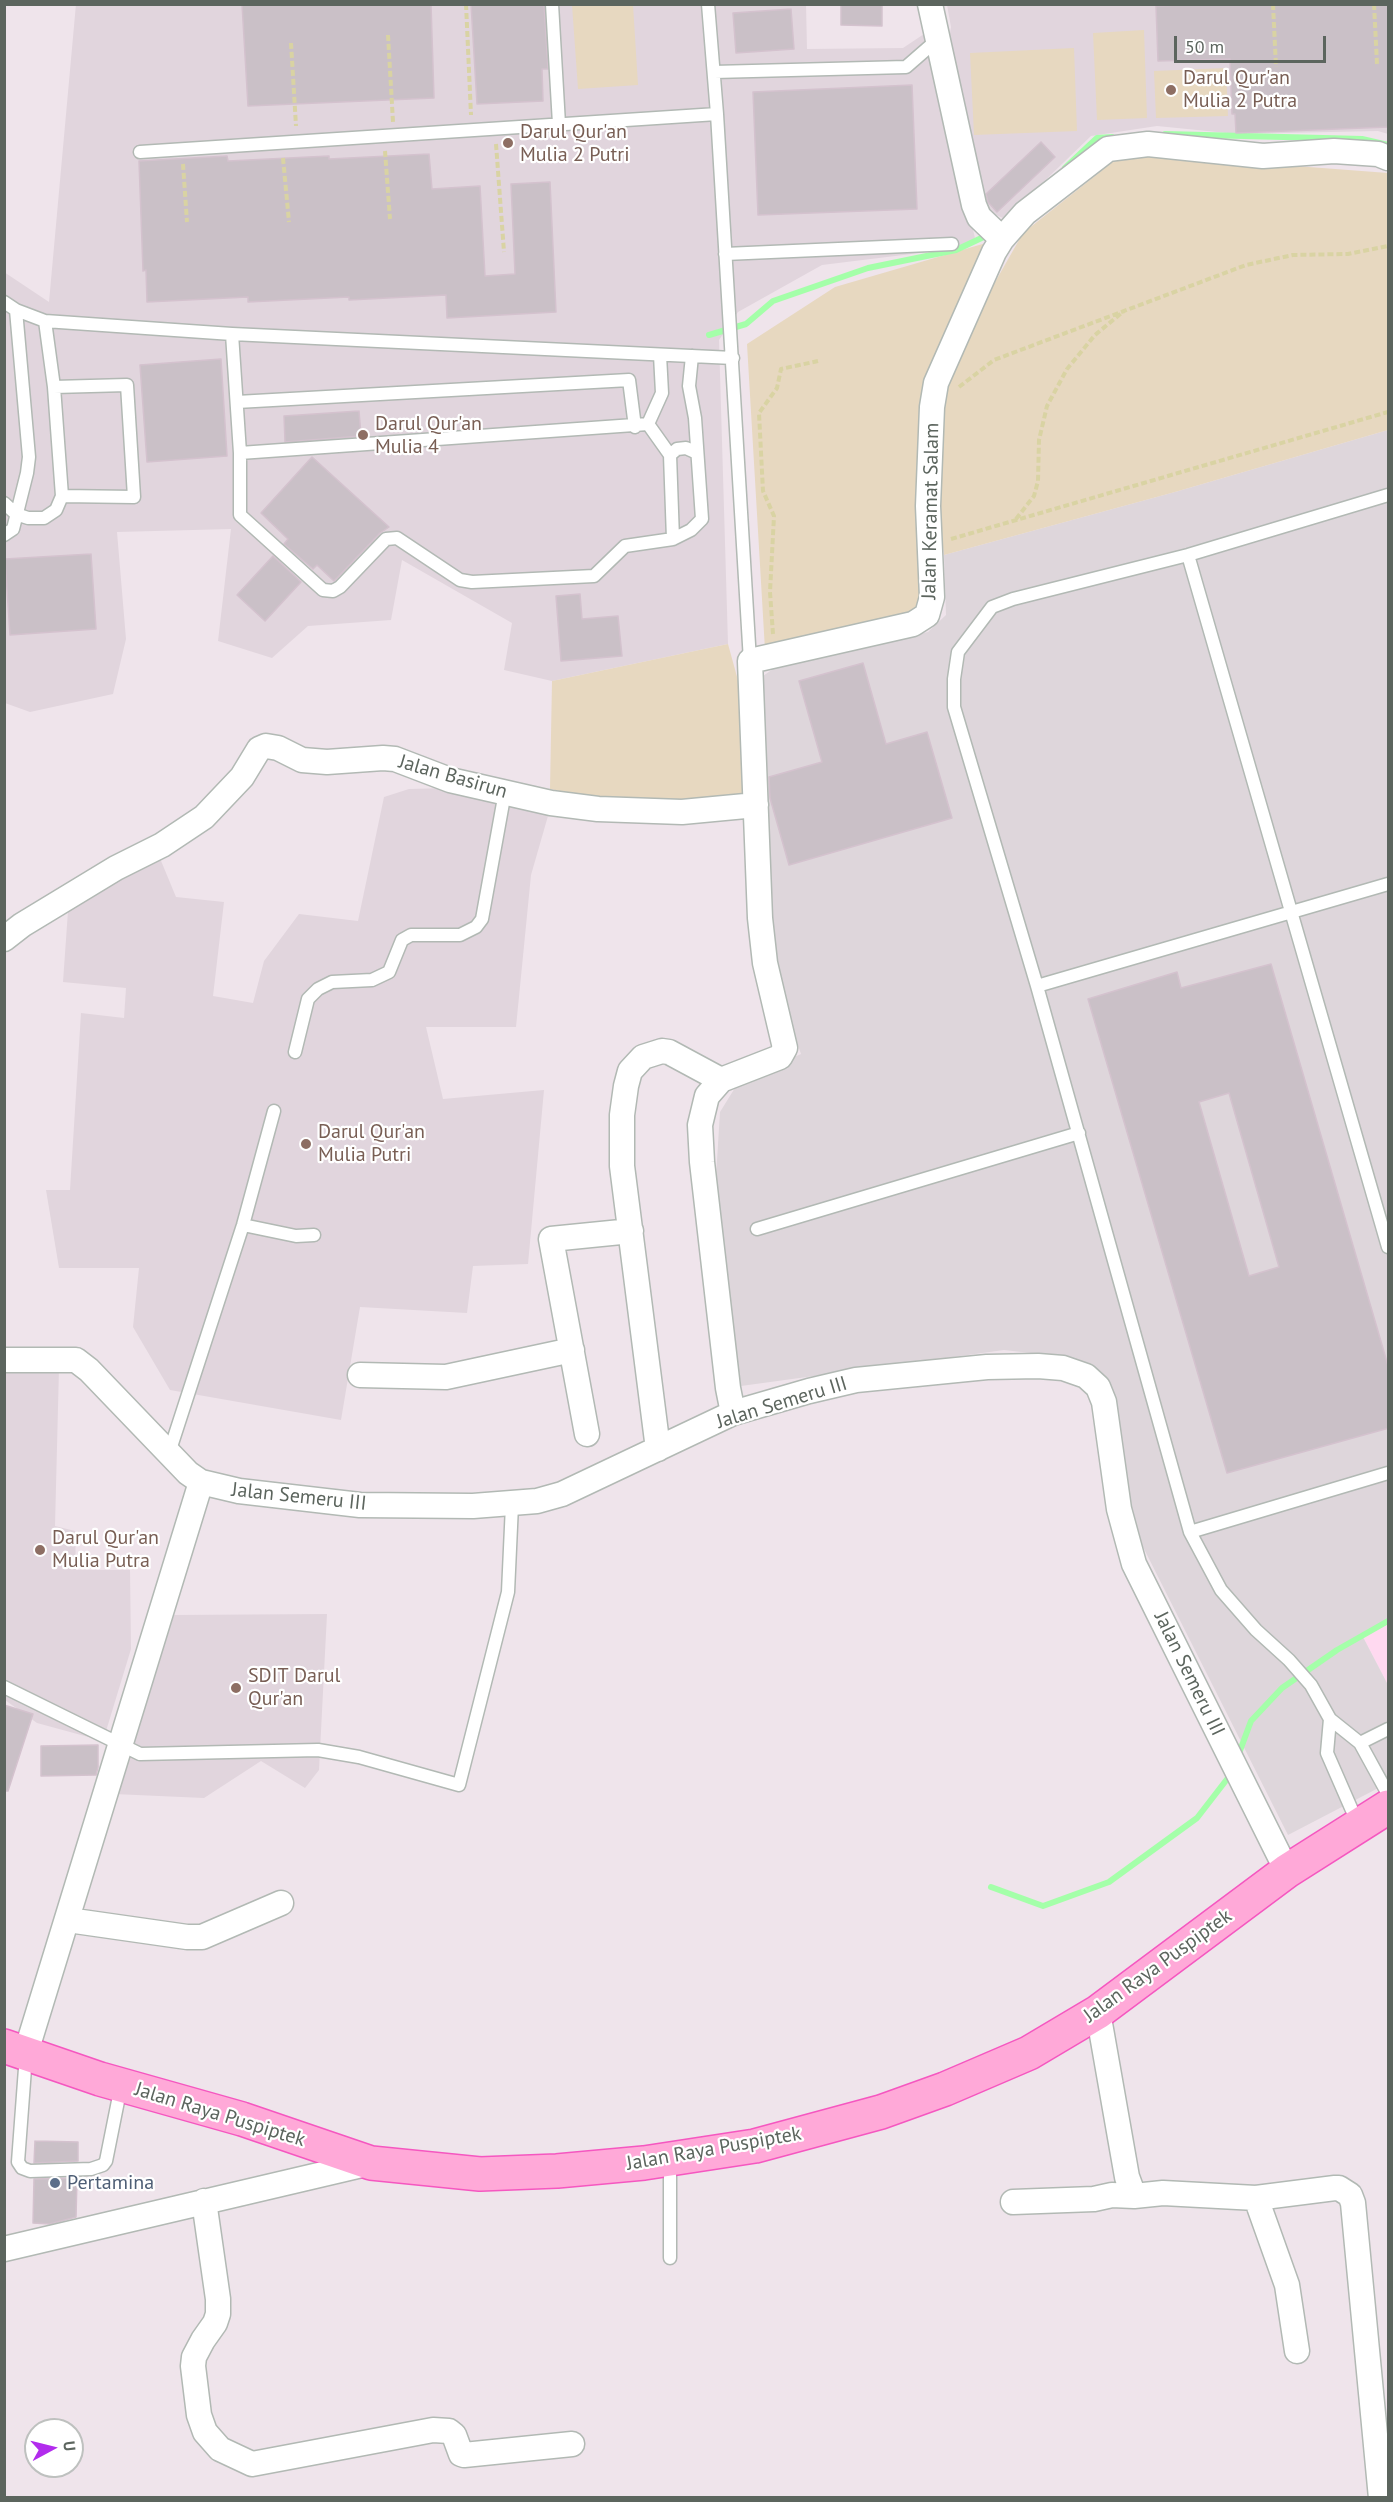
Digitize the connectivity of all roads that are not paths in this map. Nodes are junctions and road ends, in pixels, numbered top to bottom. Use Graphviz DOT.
graph roads {
  1 [pos="552,4"];
  2 [pos="708,4"];
  3 [pos="930,4"];
  4 [pos="937,40"];
  5 [pos="714,72"];
  6 [pos="717,114"];
  7 [pos="559,124"];
  8 [pos="140,152"];
  9 [pos="1389,159"];
  10 [pos="995,232"];
  11 [pos="952,244"];
  12 [pos="725,254"];
  13 [pos="4,302"];
  14 [pos="16,310"];
  15 [pos="45,321"];
  16 [pos="232,334"];
  17 [pos="660,355"];
  18 [pos="692,357"];
  19 [pos="733,358"];
  20 [pos="54,387"];
  21 [pos="237,402"];
  22 [pos="648,424"];
  23 [pos="635,427"];
  24 [pos="240,453"];
  25 [pos="697,453"];
  26 [pos="670,455"];
  27 [pos="1389,495"];
  28 [pos="62,496"];
  29 [pos="4,503"];
  30 [pos="16,514"];
  31 [pos="4,535"];
  32 [pos="673,539"];
  33 [pos="1188,555"];
  34 [pos="750,661"];
  35 [pos="505,792"];
  36 [pos="756,805"];
  37 [pos="1389,884"];
  38 [pos="1293,912"];
  39 [pos="4,939"];
  40 [pos="1037,986"];
  41 [pos="295,1052"];
  42 [pos="721,1080"];
  43 [pos="274,1111"];
  44 [pos="1079,1133"];
  45 [pos="243,1225"];
  46 [pos="757,1229"];
  47 [pos="631,1231"];
  48 [pos="314,1235"];
  49 [pos="1389,1247"];
  50 [pos="572,1350"];
  51 [pos="4,1360"];
  52 [pos="360,1375"];
  53 [pos="733,1413"];
  54 [pos="587,1434"];
  55 [pos="658,1449"];
  56 [pos="169,1453"];
  57 [pos="1389,1473"];
  58 [pos="201,1482"];
  59 [pos="512,1505"];
  60 [pos="1190,1532"];
  61 [pos="4,1687"];
  62 [pos="1330,1719"];
  63 [pos="1389,1729"];
  64 [pos="1360,1743"];
  65 [pos="120,1745"];
  66 [pos="1389,1794"];
  67 [pos="1389,1806"];
  68 [pos="1359,1825"];
  69 [pos="1287,1871"];
  70 [pos="281,1903"];
  71 [pos="68,1920"];
  72 [pos="1098,2012"];
  73 [pos="15,2049"];
  74 [pos="121,2084"];
  75 [pos="670,2159"];
  76 [pos="371,2163"];
  77 [pos="1134,2196"];
  78 [pos="1256,2198"];
  79 [pos="204,2201"];
  80 [pos="1013,2202"];
  81 [pos="4,2248"];
  82 [pos="670,2258"];
  83 [pos="1298,2351"];
  84 [pos="572,2444"];
  85 [pos="1381,2498"];
  1 -- 7 [label="lane"];
  2 -- 5 [label="lane"];
  3 -- 4 [label="street"];
  4 -- 5 [label="lane"];
  4 -- 10 [label="street"];
  5 -- 6 [label="lane"];
  6 -- 7 [label="lane"];
  6 -- 12 [label="lane"];
  7 -- 8 [label="lane"];
  9 -- 10 [label="street, Jalan Keramat Salam"];
  10 -- 34 [label="street, Jalan Keramat Salam"];
  11 -- 12 [label="lane"];
  12 -- 19 [label="lane"];
  13 -- 14 [label="lane"];
  14 -- 15 [label="lane"];
  14 -- 30 [label="lane"];
  15 -- 16 [label="lane"];
  15 -- 20 [label="lane"];
  16 -- 17 [label="lane"];
  16 -- 21 [label="lane"];
  17 -- 18 [label="lane"];
  17 -- 22 [label="lane"];
  18 -- 19 [label="lane"];
  18 -- 25 [label="lane"];
  19 -- 34 [label="lane"];
  20 -- 28 [label="lane"];
  20 -- 28 [label="lane"];
  21 -- 23 [label="lane"];
  21 -- 24 [label="lane"];
  22 -- 23 [label="lane"];
  22 -- 26 [label="lane"];
  23 -- 24 [label="lane"];
  24 -- 32 [label="lane"];
  25 -- 26 [label="lane"];
  25 -- 32 [label="lane"];
  26 -- 32 [label="lane"];
  27 -- 33 [label="lane"];
  28 -- 30 [label="lane"];
  29 -- 30 [label="lane"];
  30 -- 31 [label="lane"];
  33 -- 38 [label="lane"];
  33 -- 40 [label="lane"];
  34 -- 36 [label="street"];
  35 -- 36 [label="street, Jalan Basirun"];
  35 -- 39 [label="street, Jalan Basirun"];
  35 -- 41 [label="lane"];
  36 -- 42 [label="street"];
  37 -- 38 [label="lane"];
  38 -- 40 [label="lane"];
  38 -- 49 [label="lane"];
  40 -- 44 [label="lane"];
  42 -- 47 [label="street"];
  42 -- 53 [label="street"];
  43 -- 45 [label="lane"];
  44 -- 46 [label="lane"];
  44 -- 60 [label="lane"];
  45 -- 48 [label="lane"];
  45 -- 56 [label="lane"];
  47 -- 50 [label="street"];
  47 -- 55 [label="street"];
  50 -- 52 [label="street"];
  50 -- 54 [label="street"];
  51 -- 56 [label="street, Jalan Semeru III"];
  53 -- 55 [label="street, Jalan Semeru III"];
  53 -- 69 [label="street, Jalan Semeru III"];
  55 -- 59 [label="street, Jalan Semeru III"];
  56 -- 58 [label="street, Jalan Semeru III"];
  57 -- 60 [label="lane"];
  58 -- 59 [label="street, Jalan Semeru III"];
  58 -- 65 [label="street"];
  59 -- 65 [label="lane"];
  60 -- 62 [label="lane"];
  61 -- 65 [label="lane"];
  62 -- 64 [label="lane"];
  62 -- 68 [label="lane"];
  63 -- 64 [label="lane"];
  64 -- 66 [label="lane"];
  65 -- 71 [label="street"];
  67 -- 68 [label="main road, Jalan Raya Puspiptek"];
  68 -- 69 [label="main road, Jalan Raya Puspiptek"];
  69 -- 72 [label="main road, Jalan Raya Puspiptek"];
  70 -- 71 [label="street"];
  71 -- 73 [label="street"];
  72 -- 75 [label="main road, Jalan Raya Puspiptek"];
  72 -- 77 [label="street"];
  73 -- 74 [label="main road, Jalan Raya Puspiptek"];
  73 -- 74 [label="lane"];
  74 -- 76 [label="main road, Jalan Raya Puspiptek"];
  75 -- 76 [label="main road, Jalan Raya Puspiptek"];
  75 -- 82 [label="lane"];
  76 -- 79 [label="street"];
  77 -- 78 [label="street"];
  77 -- 80 [label="street"];
  78 -- 83 [label="street"];
  78 -- 85 [label="street"];
  79 -- 81 [label="street"];
  79 -- 84 [label="street"];
}
